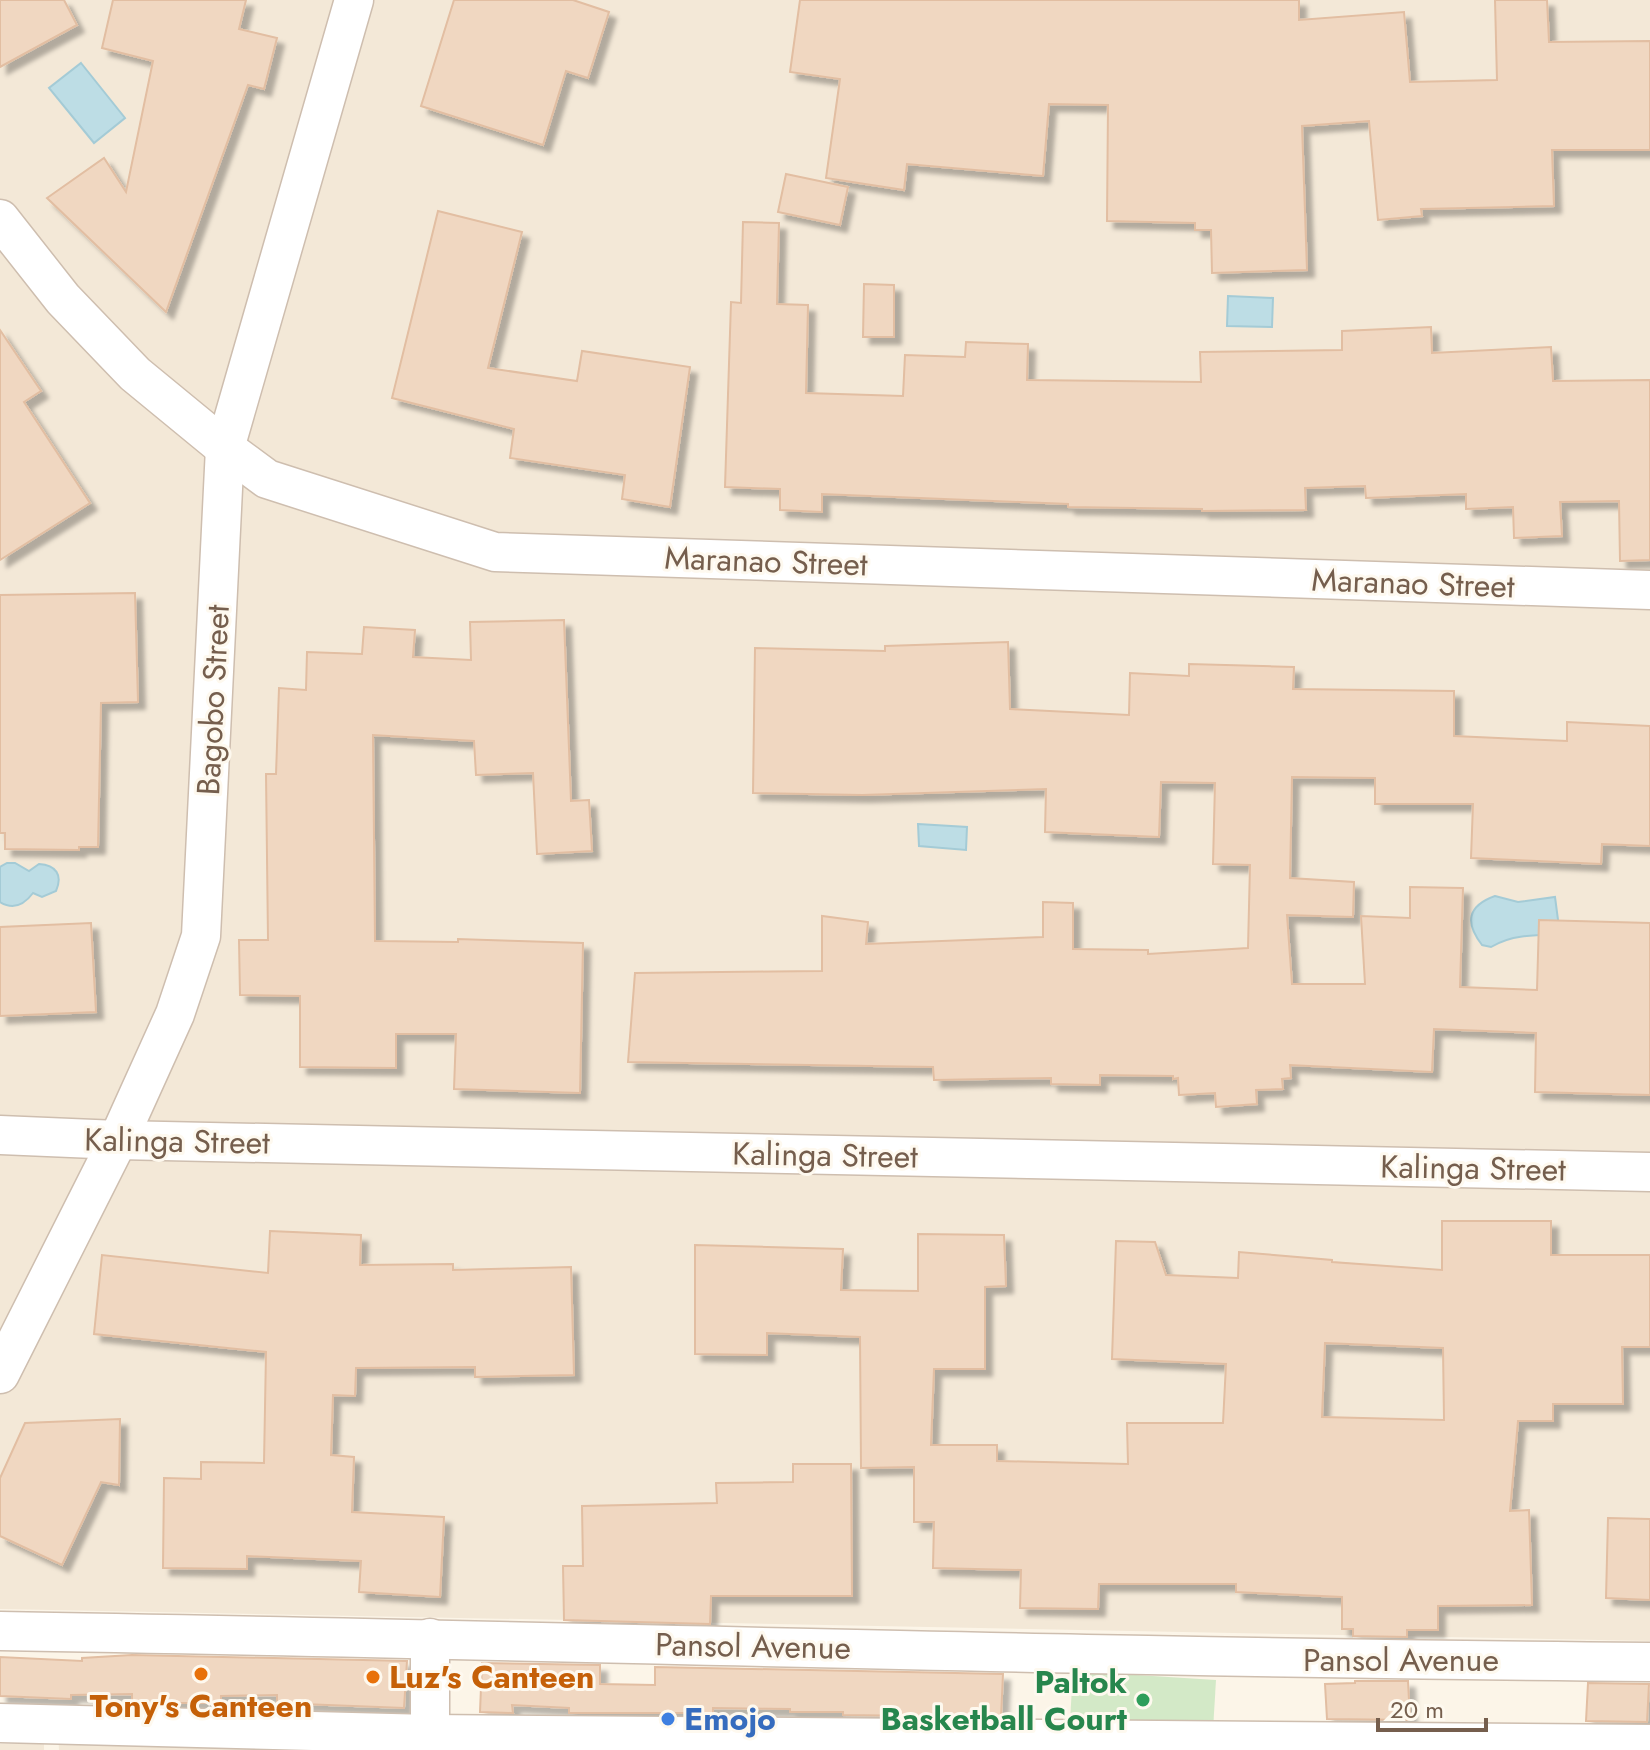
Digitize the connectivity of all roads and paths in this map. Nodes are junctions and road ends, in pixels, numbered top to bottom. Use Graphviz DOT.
graph roads {
  1 [pos="354,0"];
  2 [pos="0,219"];
  3 [pos="225,448"];
  4 [pos="1650,590"];
  5 [pos="0,1135"];
  6 [pos="118,1140"];
  7 [pos="1650,1172"];
  8 [pos="0,1374"];
  9 [pos="0,1631"];
  10 [pos="430,1638"];
  11 [pos="1650,1662"];
  12 [pos="0,1723"];
  13 [pos="430,1742"];
  14 [pos="762,1744"];
  15 [pos="1650,1744"];
  1 -- 3 [label="street, Bagobo Street"];
  2 -- 3 [label="street, Maranao Street"];
  3 -- 4 [label="street, Maranao Street"];
  3 -- 6 [label="street, Bagobo Street"];
  5 -- 6 [label="street, Kalinga Street"];
  6 -- 7 [label="street, Kalinga Street"];
  6 -- 8 [label="street, Bagobo Street"];
  9 -- 10 [label="street, Pansol Avenue"];
  10 -- 11 [label="street, Pansol Avenue"];
  10 -- 13 [label="street"];
  12 -- 13 [label="street"];
  13 -- 14 [label="street"];
  14 -- 15 [label="street"];
}
